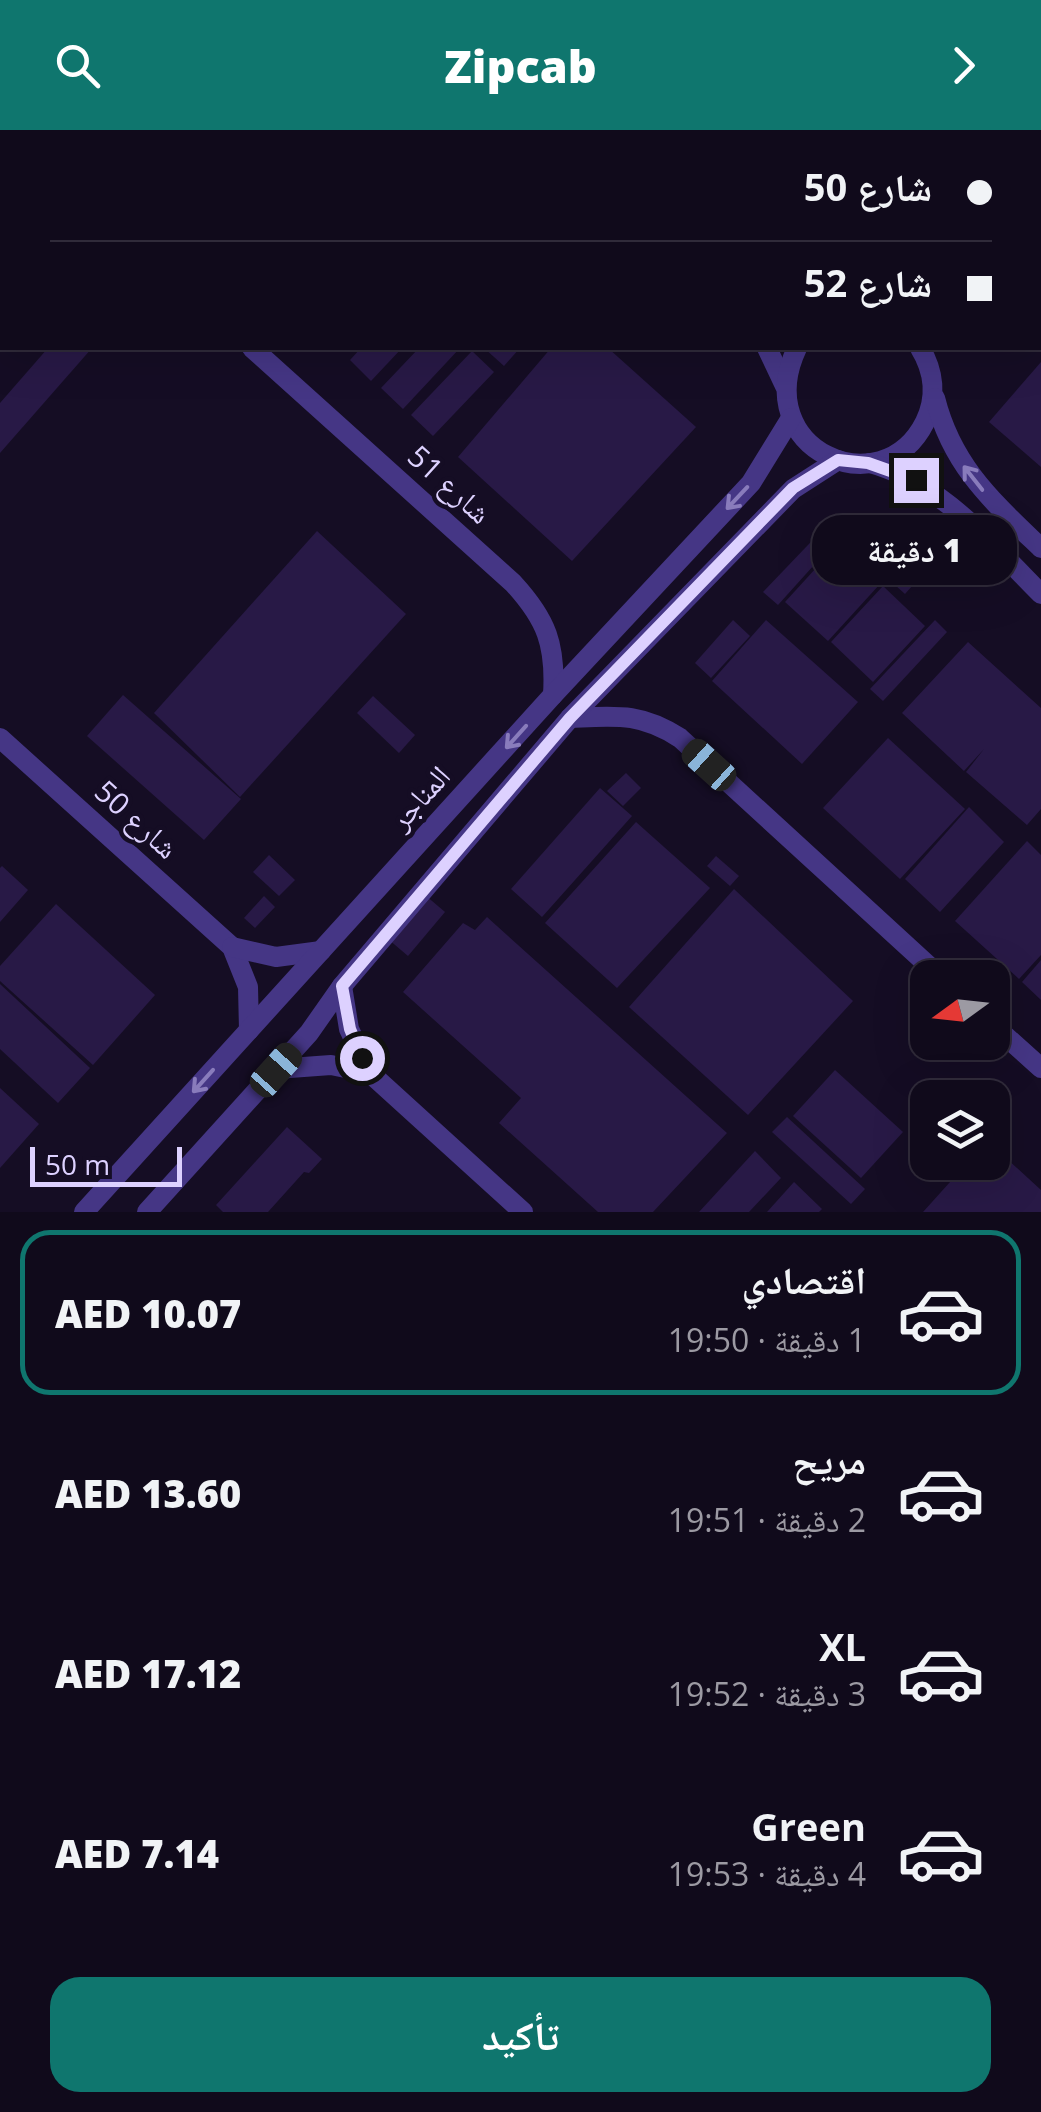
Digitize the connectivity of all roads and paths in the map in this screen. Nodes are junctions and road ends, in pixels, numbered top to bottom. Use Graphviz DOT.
graph roads {
  1 [pos="254,350"];
  2 [pos="768,350"];
  3 [pos="796,350"];
  4 [pos="921,350"];
  5 [pos="785,387"];
  6 [pos="933,391"];
  7 [pos="791,418"];
  8 [pos="838,460"];
  9 [pos="868,463"];
  10 [pos="1041,548"];
  11 [pos="1041,594"];
  12 [pos="553,695"];
  13 [pos="570,718"];
  14 [pos="0,738"];
  15 [pos="232,947"];
  16 [pos="321,951"];
  17 [pos="922,960"];
  18 [pos="342,986"];
  19 [pos="250,1030"];
  20 [pos="1010,1040"];
  21 [pos="1041,1068"];
  22 [pos="276,1070"];
  23 [pos="370,1073"];
  24 [pos="84,1212"];
  25 [pos="147,1212"];
  26 [pos="523,1212"];
  1 -- 12 [label="street, شارع 51"];
  2 -- 5 [label="street"];
  3 -- 5 [label="street"];
  4 -- 6 [label="street"];
  5 -- 7 [label="street"];
  6 -- 9 [label="street"];
  10 -- 6 [label="street, one-way"];
  7 -- 8 [label="street"];
  7 -- 12 [label="street, المناجر, one-way"];
  8 -- 9 [label="street"];
  8 -- 13 [label="street, المناجر"];
  9 -- 11 [label="street"];
  12 -- 16 [label="street, المناجر, one-way"];
  13 -- 17 [label="street"];
  13 -- 18 [label="street, المناجر"];
  14 -- 15 [label="street, شارع 50"];
  15 -- 16 [label="street"];
  15 -- 19 [label="street, شارع 50"];
  16 -- 19 [label="street, المناجر"];
  18 -- 22 [label="street, المناجر"];
  18 -- 23 [label="street"];
  19 -- 24 [label="street, المناجر, one-way"];
  20 -- 21 [label="street"];
  22 -- 23 [label="street"];
  22 -- 25 [label="street, المناجر"];
  23 -- 26 [label="street"];
}
